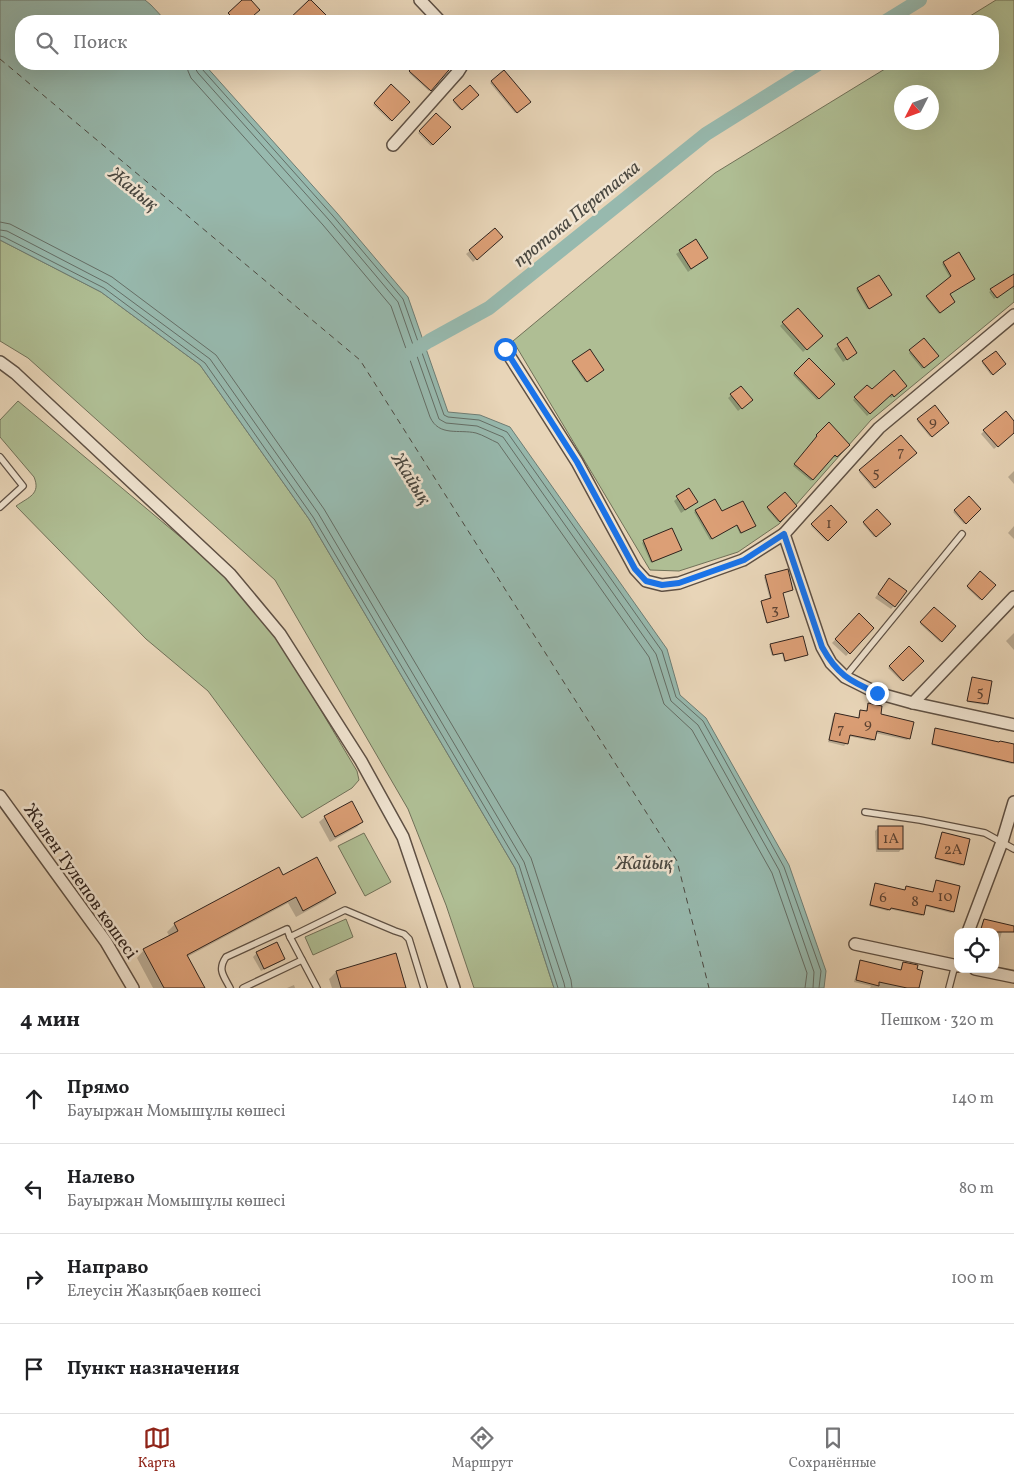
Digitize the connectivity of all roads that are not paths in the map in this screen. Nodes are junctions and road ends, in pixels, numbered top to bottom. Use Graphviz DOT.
graph roads {
  1 [pos="420,0"];
  2 [pos="434,15"];
  3 [pos="459,70"];
  4 [pos="393,145"];
  5 [pos="1014,315"];
  6 [pos="505,349"];
  7 [pos="0,362"];
  8 [pos="0,457"];
  9 [pos="0,507"];
  10 [pos="784,534"];
  11 [pos="962,534"];
  12 [pos="1014,597"];
  13 [pos="845,677"];
  14 [pos="913,703"];
  15 [pos="1014,724"];
  16 [pos="0,796"];
  17 [pos="1014,802"];
  18 [pos="865,812"];
  19 [pos="1002,842"];
  20 [pos="1014,848"];
  21 [pos="970,928"];
  22 [pos="290,937"];
  23 [pos="855,944"];
  24 [pos="302,960"];
  25 [pos="954,962"];
  26 [pos="954,972"];
  27 [pos="992,973"];
  28 [pos="1014,978"];
  29 [pos="132,988"];
  30 [pos="230,988"];
  31 [pos="243,988"];
  32 [pos="317,988"];
  33 [pos="424,988"];
  34 [pos="454,988"];
  35 [pos="949,988"];
  1 -- 2 [label="street"];
  3 -- 4 [label="street"];
  5 -- 10 [label="street"];
  6 -- 10 [label="street"];
  7 -- 34 [label="street"];
  8 -- 9 [label="lane"];
  10 -- 13 [label="street"];
  11 -- 13 [label="lane"];
  12 -- 14 [label="street"];
  13 -- 14 [label="street"];
  14 -- 15 [label="street"];
  16 -- 29 [label="street, Жален Тулепов көшесі"];
  17 -- 19 [label="street"];
  18 -- 19 [label="lane"];
  19 -- 20 [label="lane"];
  19 -- 21 [label="street"];
  22 -- 24 [label="lane"];
  22 -- 30 [label="lane"];
  22 -- 33 [label="lane"];
  23 -- 25 [label="street"];
  24 -- 31 [label="lane"];
  24 -- 32 [label="lane"];
  26 -- 35 [label="lane"];
  27 -- 28 [label="street"];
}
